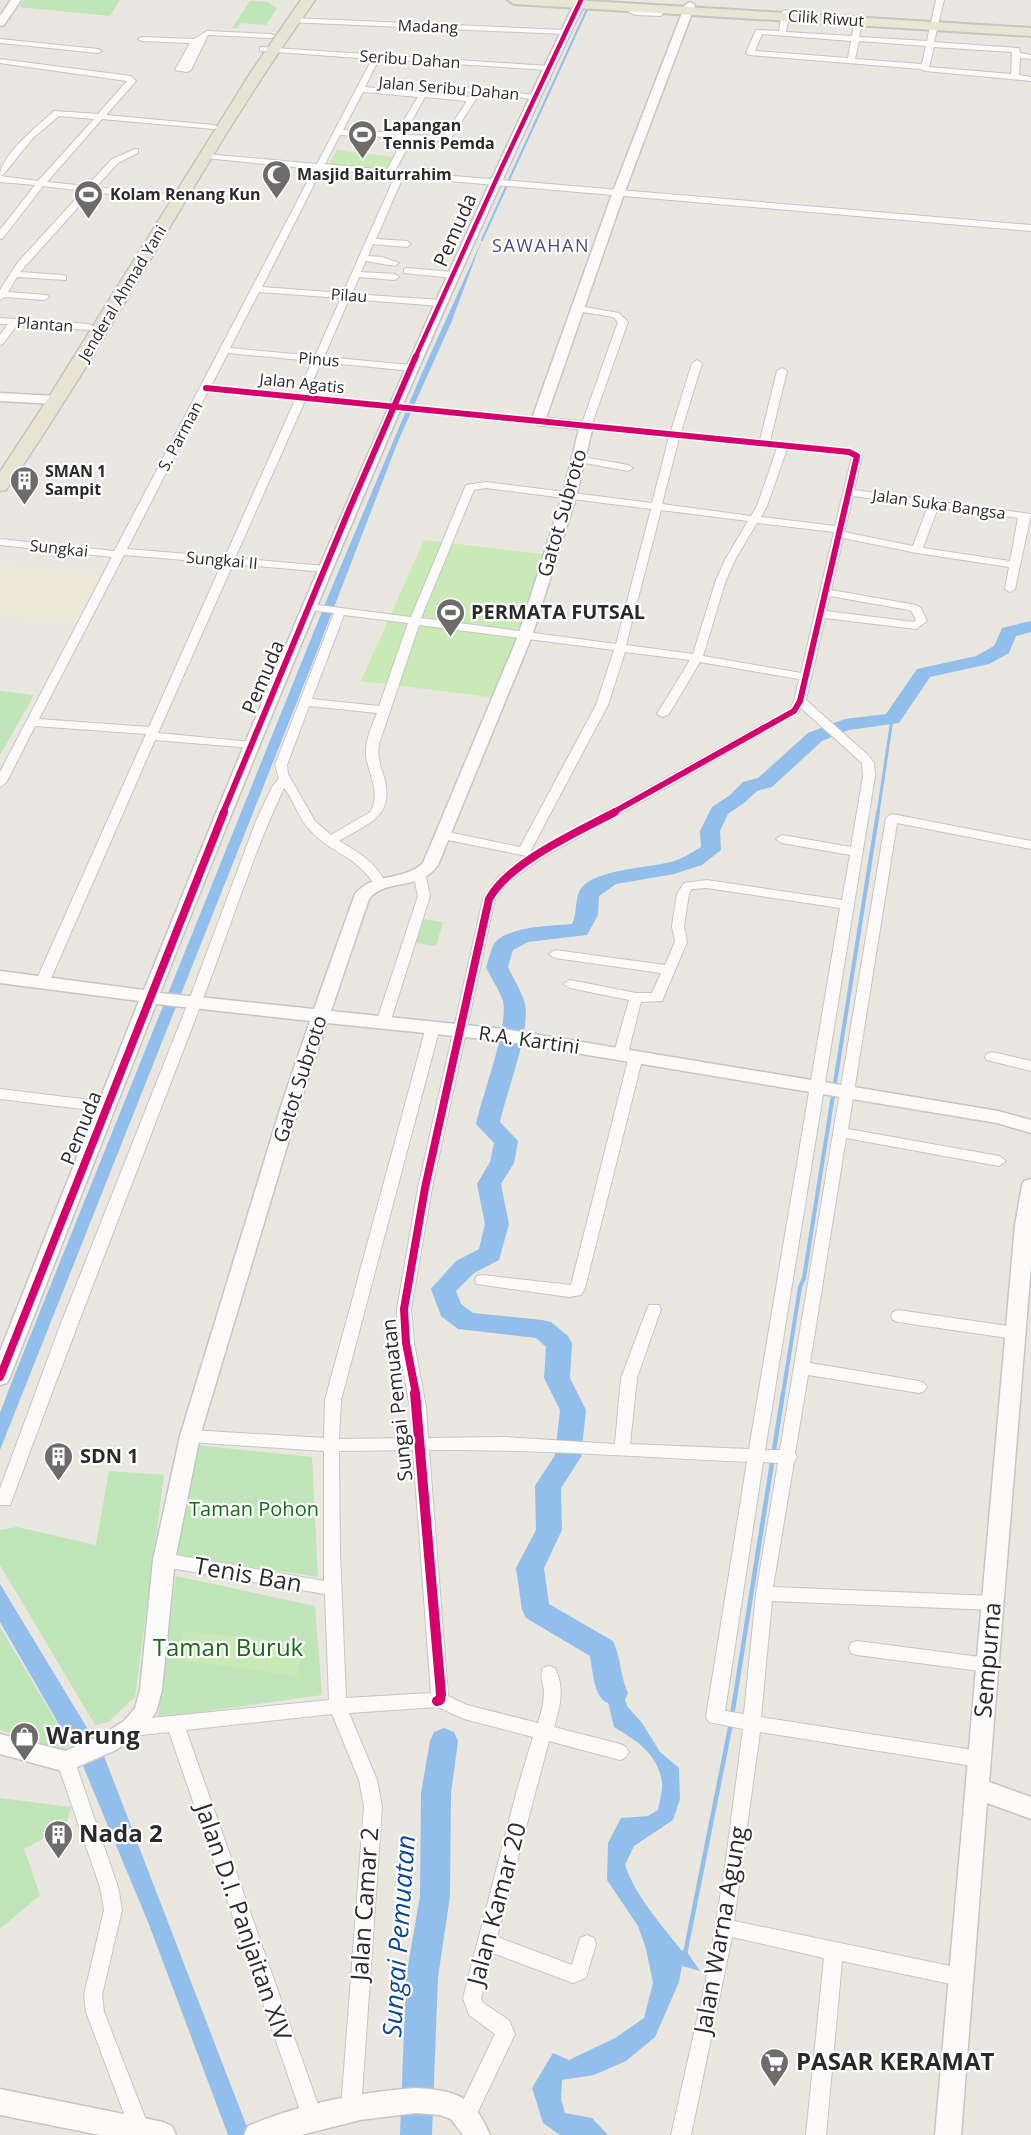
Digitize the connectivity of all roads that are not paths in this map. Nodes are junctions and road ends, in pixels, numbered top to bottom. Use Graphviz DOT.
graph roads {
  1 [pos="16,0"];
  2 [pos="514,0"];
  3 [pos="535,0"];
  4 [pos="602,0"];
  5 [pos="940,0"];
  6 [pos="581,1"];
  7 [pos="299,5"];
  8 [pos="689,7"];
  9 [pos="785,14"];
  10 [pos="859,19"];
  11 [pos="0,23"];
  12 [pos="935,24"];
  13 [pos="1024,30"];
  14 [pos="564,32"];
  15 [pos="782,33"];
  16 [pos="142,39"];
  17 [pos="855,39"];
  18 [pos="0,41"];
  19 [pos="931,44"];
  20 [pos="269,45"];
  21 [pos="98,51"];
  22 [pos="1016,53"];
  23 [pos="377,56"];
  24 [pos="1031,57"];
  25 [pos="0,61"];
  26 [pos="851,62"];
  27 [pos="925,67"];
  28 [pos="548,68"];
  29 [pos="1015,77"];
  30 [pos="1031,79"];
  31 [pos="362,85"];
  32 [pos="429,86"];
  33 [pos="422,94"];
  34 [pos="534,96"];
  35 [pos="101,117"];
  36 [pos="214,127"];
  37 [pos="337,132"];
  38 [pos="399,136"];
  39 [pos="408,138"];
  40 [pos="135,151"];
  41 [pos="206,156"];
  42 [pos="319,166"];
  43 [pos="0,173"];
  44 [pos="395,173"];
  45 [pos="0,179"];
  46 [pos="495,182"];
  47 [pos="41,183"];
  48 [pos="92,189"];
  49 [pos="618,194"];
  50 [pos="170,198"];
  51 [pos="1031,228"];
  52 [pos="0,236"];
  53 [pos="150,238"];
  54 [pos="370,241"];
  55 [pos="407,244"];
  56 [pos="362,258"];
  57 [pos="394,263"];
  58 [pos="407,271"];
  59 [pos="14,274"];
  60 [pos="356,274"];
  61 [pos="453,275"];
  62 [pos="395,277"];
  63 [pos="63,278"];
  64 [pos="256,289"];
  65 [pos="346,295"];
  66 [pos="1,296"];
  67 [pos="44,297"];
  68 [pos="441,303"];
  69 [pos="579,309"];
  70 [pos="0,321"];
  71 [pos="14,322"];
  72 [pos="96,322"];
  73 [pos="0,342"];
  74 [pos="225,350"];
  75 [pos="318,359"];
  76 [pos="696,363"];
  77 [pos="412,368"];
  78 [pos="782,371"];
  79 [pos="206,388"];
  80 [pos="301,396"];
  81 [pos="0,397"];
  82 [pos="0,403"];
  83 [pos="49,403"];
  84 [pos="401,407"];
  85 [pos="538,421"];
  86 [pos="586,426"];
  87 [pos="675,435"];
  88 [pos="764,444"];
  89 [pos="783,446"];
  90 [pos="578,459"];
  91 [pos="0,468"];
  92 [pos="628,468"];
  93 [pos="0,486"];
  94 [pos="847,492"];
  95 [pos="569,496"];
  96 [pos="934,504"];
  97 [pos="657,507"];
  98 [pos="1027,517"];
  99 [pos="753,519"];
  100 [pos="838,532"];
  101 [pos="0,542"];
  102 [pos="917,550"];
  103 [pos="118,552"];
  104 [pos="229,561"];
  105 [pos="1015,565"];
  106 [pos="325,569"];
  107 [pos="1010,589"];
  108 [pos="827,592"];
  109 [pos="326,609"];
  110 [pos="821,614"];
  111 [pos="415,620"];
  112 [pos="525,636"];
  113 [pos="620,649"];
  114 [pos="697,658"];
  115 [pos="805,677"];
  116 [pos="800,701"];
  117 [pos="304,702"];
  118 [pos="384,710"];
  119 [pos="663,714"];
  120 [pos="31,722"];
  121 [pos="152,734"];
  122 [pos="252,745"];
  123 [pos="285,778"];
  124 [pos="0,783"];
  125 [pos="443,835"];
  126 [pos="782,839"];
  127 [pos="330,841"];
  128 [pos="1031,845"];
  129 [pos="524,852"];
  130 [pos="857,852"];
  131 [pos="538,855"];
  132 [pos="420,877"];
  133 [pos="380,884"];
  134 [pos="847,905"];
  135 [pos="555,954"];
  136 [pos="668,970"];
  137 [pos="0,977"];
  138 [pos="42,983"];
  139 [pos="570,984"];
  140 [pos="636,997"];
  141 [pos="155,998"];
  142 [pos="193,1003"];
  143 [pos="320,1017"];
  144 [pos="383,1023"];
  145 [pos="433,1027"];
  146 [pos="459,1030"];
  147 [pos="629,1055"];
  148 [pos="992,1058"];
  149 [pos="1031,1066"];
  150 [pos="832,1090"];
  151 [pos="0,1094"];
  152 [pos="107,1107"];
  153 [pos="1031,1127"];
  154 [pos="839,1132"];
  155 [pos="999,1161"];
  156 [pos="1031,1186"];
  157 [pos="482,1280"];
  158 [pos="654,1309"];
  159 [pos="898,1316"];
  160 [pos="1015,1334"];
  161 [pos="803,1368"];
  162 [pos="0,1377"];
  163 [pos="919,1387"];
  164 [pos="190,1436"];
  165 [pos="331,1445"];
  166 [pos="420,1445"];
  167 [pos="622,1450"];
  168 [pos="761,1455"];
  169 [pos="785,1457"];
  170 [pos="4,1500"];
  171 [pos="164,1560"];
  172 [pos="333,1589"];
  173 [pos="764,1593"];
  174 [pos="993,1603"];
  175 [pos="857,1648"];
  176 [pos="988,1665"];
  177 [pos="549,1674"];
  178 [pos="439,1700"];
  179 [pos="338,1706"];
  180 [pos="749,1722"];
  181 [pos="175,1724"];
  182 [pos="132,1728"];
  183 [pos="543,1731"];
  184 [pos="0,1744"];
  185 [pos="620,1752"];
  186 [pos="979,1759"];
  187 [pos="71,1760"];
  188 [pos="978,1789"];
  189 [pos="1031,1808"];
  190 [pos="724,1927"];
  191 [pos="487,1942"];
  192 [pos="587,1944"];
  193 [pos="834,1951"];
  194 [pos="960,1977"];
  195 [pos="0,2102"];
  196 [pos="351,2109"];
  197 [pos="302,2122"];
  198 [pos="471,2125"];
  199 [pos="148,2133"];
  200 [pos="257,2135"];
  201 [pos="681,2135"];
  202 [pos="816,2135"];
  203 [pos="948,2135"];
  1 -- 11 [label="street"];
  2 -- 3 [label="main road, Cilik Riwut"];
  3 -- 6 [label="main road, Cilik Riwut"];
  4 -- 8 [label="main road, Cilik Riwut"];
  5 -- 12 [label="street"];
  6 -- 8 [label="main road, Cilik Riwut"];
  6 -- 14 [label="street, Pemuda"];
  7 -- 14 [label="street, Madang"];
  7 -- 20 [label="highway, Jenderal Ahmad Yani"];
  8 -- 9 [label="main road, Cilik Riwut"];
  8 -- 49 [label="street"];
  9 -- 10 [label="main road, Cilik Riwut"];
  9 -- 15 [label="street"];
  10 -- 12 [label="main road, Cilik Riwut"];
  10 -- 17 [label="street"];
  12 -- 13 [label="main road, Cilik Riwut"];
  12 -- 19 [label="street"];
  13 -- 22 [label="street"];
  14 -- 28 [label="street, Pemuda"];
  15 -- 17 [label="street"];
  15 -- 26 [label="street"];
  16 -- 20 [label="street, Seribu Dahan"];
  17 -- 19 [label="street"];
  17 -- 26 [label="street"];
  18 -- 21 [label="street"];
  19 -- 22 [label="street"];
  19 -- 27 [label="street"];
  20 -- 23 [label="street, Seribu Dahan"];
  20 -- 36 [label="highway, Jenderal Ahmad Yani"];
  20 -- 41 [label="highway, Jenderal Ahmad Yani"];
  22 -- 24 [label="street"];
  22 -- 29 [label="street"];
  23 -- 28 [label="street, Seribu Dahan"];
  23 -- 31 [label="street, S. Parman"];
  25 -- 35 [label="street"];
  26 -- 27 [label="street"];
  27 -- 29 [label="street"];
  28 -- 34 [label="street, Pemuda"];
  29 -- 30 [label="street"];
  31 -- 32 [label="street, Jalan Seribu Dahan"];
  31 -- 33 [label="street"];
  31 -- 37 [label="street, S. Parman"];
  32 -- 33 [label="street"];
  32 -- 34 [label="street, Jalan Seribu Dahan"];
  33 -- 38 [label="street"];
  33 -- 39 [label="street"];
  34 -- 46 [label="street, Pemuda"];
  35 -- 36 [label="street"];
  35 -- 43 [label="street"];
  35 -- 47 [label="street"];
  36 -- 50 [label="highway, Jenderal Ahmad Yani"];
  37 -- 38 [label="street"];
  37 -- 42 [label="street, S. Parman"];
  38 -- 39 [label="street"];
  39 -- 44 [label="street"];
  40 -- 48 [label="street"];
  41 -- 42 [label="street"];
  41 -- 53 [label="highway, Jenderal Ahmad Yani"];
  42 -- 44 [label="street"];
  42 -- 64 [label="street, S. Parman"];
  44 -- 46 [label="street"];
  44 -- 54 [label="street"];
  45 -- 47 [label="street"];
  46 -- 49 [label="street"];
  46 -- 61 [label="street, Pemuda"];
  47 -- 48 [label="street"];
  47 -- 52 [label="street"];
  48 -- 50 [label="street"];
  48 -- 59 [label="street"];
  49 -- 51 [label="street"];
  49 -- 69 [label="street"];
  50 -- 53 [label="highway, Jenderal Ahmad Yani"];
  53 -- 72 [label="highway, Jenderal Ahmad Yani"];
  54 -- 55 [label="street"];
  54 -- 56 [label="street"];
  56 -- 57 [label="street"];
  56 -- 60 [label="street"];
  58 -- 61 [label="street"];
  59 -- 63 [label="street"];
  59 -- 66 [label="street"];
  60 -- 62 [label="street"];
  60 -- 65 [label="street"];
  61 -- 68 [label="street, Pemuda"];
  64 -- 65 [label="street, Pilau"];
  64 -- 74 [label="street, S. Parman"];
  65 -- 68 [label="street, Pilau"];
  65 -- 75 [label="street"];
  66 -- 67 [label="street"];
  68 -- 77 [label="street, Pemuda"];
  69 -- 85 [label="street"];
  69 -- 86 [label="street"];
  70 -- 71 [label="street, Plantan"];
  71 -- 72 [label="street, Plantan"];
  71 -- 73 [label="street"];
  72 -- 83 [label="highway, Jenderal Ahmad Yani"];
  74 -- 75 [label="street, Pinus"];
  74 -- 79 [label="street, S. Parman"];
  75 -- 77 [label="street, Pinus"];
  75 -- 80 [label="street"];
  76 -- 87 [label="street"];
  77 -- 84 [label="street, Pemuda"];
  78 -- 88 [label="street"];
  79 -- 80 [label="street, Jalan Agatis"];
  79 -- 103 [label="street, S. Parman"];
  80 -- 84 [label="street, Jalan Agatis"];
  80 -- 104 [label="street"];
  81 -- 83 [label="street"];
  82 -- 83 [label="street"];
  83 -- 91 [label="highway, Jenderal Ahmad Yani"];
  83 -- 93 [label="highway, Jenderal Ahmad Yani"];
  84 -- 85 [label="street, Jalan Agatis"];
  84 -- 106 [label="street, Pemuda"];
  85 -- 86 [label="street"];
  86 -- 87 [label="street"];
  86 -- 90 [label="street, Gatot Subroto"];
  87 -- 88 [label="street"];
  87 -- 97 [label="street"];
  88 -- 89 [label="street"];
  89 -- 94 [label="street"];
  89 -- 99 [label="street"];
  90 -- 92 [label="street"];
  90 -- 95 [label="street, Gatot Subroto"];
  94 -- 96 [label="street, Jalan Suka Bangsa"];
  94 -- 100 [label="street"];
  95 -- 97 [label="street"];
  95 -- 111 [label="street"];
  95 -- 112 [label="street, Gatot Subroto"];
  96 -- 98 [label="street, Jalan Suka Bangsa"];
  96 -- 102 [label="street"];
  97 -- 99 [label="street"];
  97 -- 113 [label="street"];
  98 -- 105 [label="street"];
  99 -- 100 [label="street"];
  99 -- 114 [label="street"];
  100 -- 102 [label="street"];
  100 -- 108 [label="street"];
  101 -- 103 [label="street, Sungkai"];
  102 -- 105 [label="street"];
  103 -- 104 [label="street, Sungkai II"];
  103 -- 120 [label="street, S. Parman"];
  104 -- 106 [label="street, Sungkai II"];
  104 -- 121 [label="street"];
  105 -- 107 [label="street"];
  106 -- 109 [label="street, Pemuda"];
  108 -- 110 [label="street"];
  108 -- 110 [label="street"];
  109 -- 111 [label="street"];
  109 -- 117 [label="street"];
  109 -- 122 [label="street, Pemuda"];
  110 -- 115 [label="street"];
  111 -- 112 [label="street"];
  111 -- 118 [label="street"];
  112 -- 113 [label="street"];
  112 -- 125 [label="street, Gatot Subroto"];
  113 -- 114 [label="street"];
  113 -- 129 [label="street"];
  114 -- 115 [label="street"];
  114 -- 119 [label="street"];
  115 -- 116 [label="street"];
  116 -- 130 [label="street"];
  116 -- 131 [label="street, Sungai Pemuatan"];
  117 -- 118 [label="street"];
  117 -- 123 [label="street"];
  118 -- 127 [label="street"];
  120 -- 121 [label="street"];
  120 -- 124 [label="street, S. Parman"];
  121 -- 122 [label="street"];
  121 -- 138 [label="street"];
  122 -- 141 [label="street, Pemuda"];
  123 -- 127 [label="street"];
  123 -- 142 [label="street"];
  125 -- 129 [label="street"];
  125 -- 132 [label="street, Gatot Subroto"];
  126 -- 130 [label="street"];
  127 -- 133 [label="street"];
  128 -- 150 [label="street"];
  129 -- 131 [label="street"];
  130 -- 134 [label="street"];
  131 -- 146 [label="street, Sungai Pemuatan"];
  132 -- 133 [label="street"];
  132 -- 144 [label="street"];
  133 -- 143 [label="street, Gatot Subroto"];
  134 -- 136 [label="street"];
  134 -- 150 [label="street"];
  135 -- 136 [label="street"];
  136 -- 140 [label="street"];
  137 -- 138 [label="street, R.A. Kartini"];
  138 -- 141 [label="street, R.A. Kartini"];
  139 -- 140 [label="street"];
  140 -- 147 [label="street"];
  141 -- 142 [label="street, R.A. Kartini"];
  141 -- 152 [label="street, Pemuda"];
  142 -- 143 [label="street, R.A. Kartini"];
  142 -- 170 [label="street"];
  143 -- 144 [label="street, R.A. Kartini"];
  143 -- 164 [label="street, Gatot Subroto"];
  144 -- 145 [label="street, R.A. Kartini"];
  145 -- 146 [label="street, R.A. Kartini"];
  145 -- 165 [label="street, Jalan Camar 2"];
  146 -- 147 [label="street, R.A. Kartini"];
  146 -- 166 [label="street, Sungai Pemuatan"];
  147 -- 150 [label="street, R.A. Kartini"];
  147 -- 157 [label="street"];
  148 -- 149 [label="street"];
  150 -- 153 [label="street, R.A. Kartini"];
  150 -- 154 [label="street, Jalan Warna Agung"];
  150 -- 168 [label="street"];
  151 -- 152 [label="street"];
  152 -- 162 [label="street, Pemuda"];
  154 -- 155 [label="street"];
  154 -- 161 [label="street, Jalan Warna Agung"];
  156 -- 160 [label="street, Sempurna"];
  158 -- 167 [label="street"];
  159 -- 160 [label="street"];
  160 -- 174 [label="street, Sempurna"];
  161 -- 163 [label="street"];
  161 -- 169 [label="street, Jalan Warna Agung"];
  164 -- 165 [label="street"];
  164 -- 171 [label="street, Gatot Subroto"];
  165 -- 166 [label="street"];
  165 -- 172 [label="street, Jalan Camar 2"];
  166 -- 167 [label="street"];
  166 -- 178 [label="street, Sungai Pemuatan"];
  167 -- 168 [label="street"];
  168 -- 169 [label="street"];
  168 -- 180 [label="street"];
  169 -- 173 [label="street, Jalan Warna Agung"];
  171 -- 172 [label="street, Tenis Ban"];
  171 -- 182 [label="street, Gatot Subroto"];
  172 -- 179 [label="street, Jalan Camar 2"];
  173 -- 174 [label="street"];
  173 -- 180 [label="street, Jalan Warna Agung"];
  174 -- 176 [label="street, Sempurna"];
  175 -- 176 [label="street"];
  176 -- 186 [label="street, Sempurna"];
  177 -- 183 [label="street, Jalan Kamar 20"];
  178 -- 179 [label="street"];
  178 -- 183 [label="street"];
  179 -- 181 [label="street"];
  179 -- 196 [label="street, Jalan Camar 2"];
  180 -- 186 [label="street"];
  180 -- 190 [label="street, Jalan Warna Agung"];
  181 -- 182 [label="street"];
  181 -- 197 [label="street, Jalan D.I. Panjaitan XIV"];
  182 -- 187 [label="street, Gatot Subroto"];
  183 -- 185 [label="street"];
  183 -- 191 [label="street, Jalan Kamar 20"];
  184 -- 187 [label="street"];
  186 -- 188 [label="street, Sempurna"];
  187 -- 199 [label="street"];
  188 -- 189 [label="street"];
  188 -- 194 [label="street, Sempurna"];
  190 -- 193 [label="street"];
  190 -- 201 [label="street, Jalan Warna Agung"];
  191 -- 192 [label="street"];
  191 -- 198 [label="street, Jalan Kamar 20"];
  193 -- 194 [label="street"];
  193 -- 202 [label="street"];
  194 -- 203 [label="street, Sempurna"];
  195 -- 199 [label="street"];
  196 -- 197 [label="street"];
  196 -- 198 [label="street"];
  197 -- 200 [label="street"];
}
